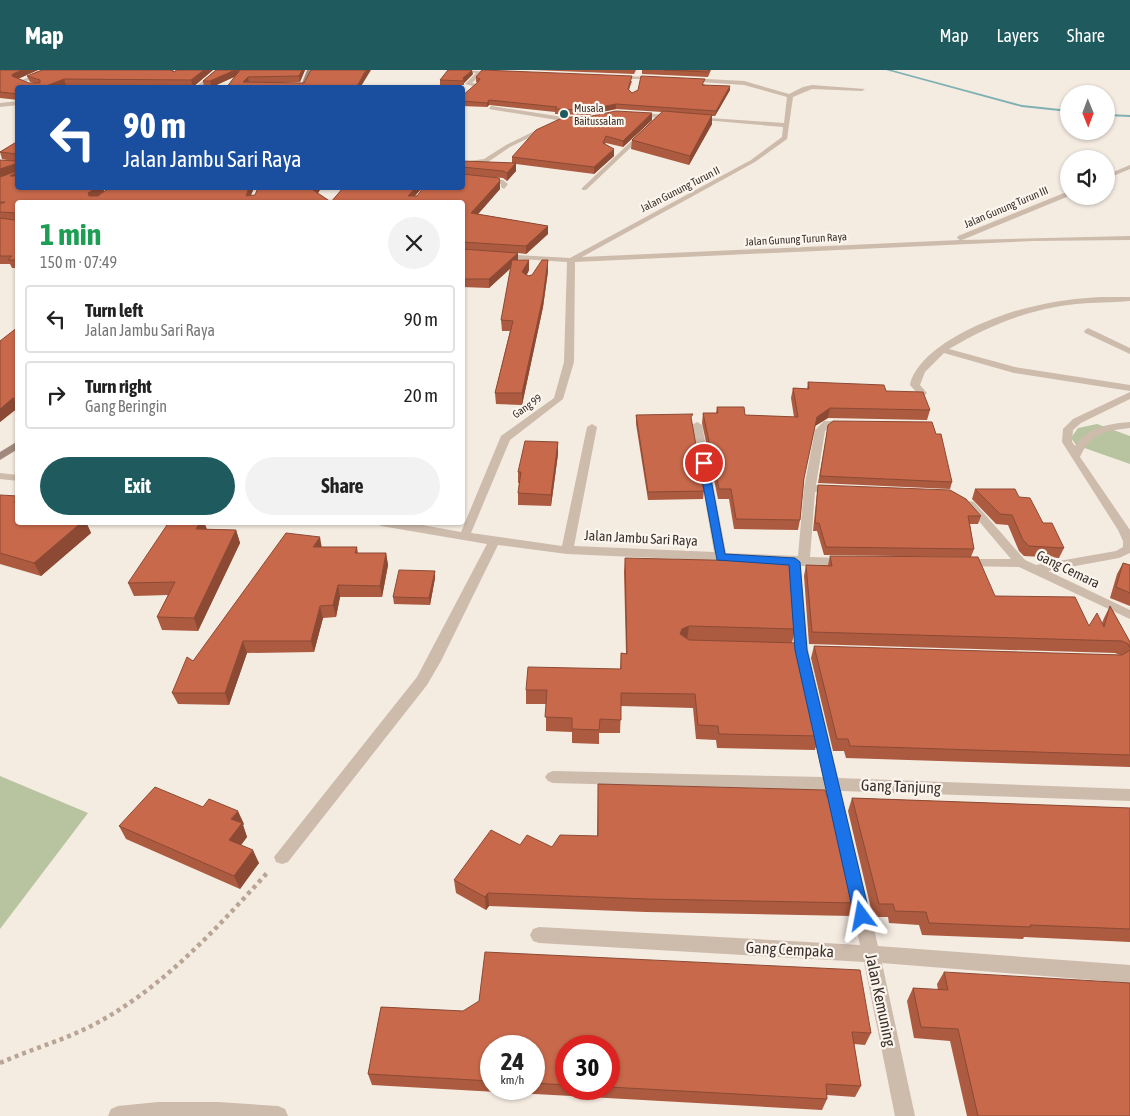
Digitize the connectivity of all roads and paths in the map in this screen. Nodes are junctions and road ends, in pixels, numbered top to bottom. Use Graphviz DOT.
graph roads {
  1 [pos="42,70"];
  2 [pos="219,70"];
  3 [pos="310,70"];
  4 [pos="451,70"];
  5 [pos="638,70"];
  6 [pos="481,71"];
  7 [pos="492,71"];
  8 [pos="510,73"];
  9 [pos="606,77"];
  10 [pos="636,78"];
  11 [pos="662,79"];
  12 [pos="679,79"];
  13 [pos="30,85"];
  14 [pos="200,85"];
  15 [pos="302,85"];
  16 [pos="476,85"];
  17 [pos="634,86"];
  18 [pos="862,89"];
  19 [pos="790,96"];
  20 [pos="15,104"];
  21 [pos="0,105"];
  22 [pos="491,108"];
  23 [pos="628,114"];
  24 [pos="660,116"];
  25 [pos="679,118"];
  26 [pos="689,118"];
  27 [pos="563,119"];
  28 [pos="571,119"];
  29 [pos="654,122"];
  30 [pos="785,125"];
  31 [pos="648,128"];
  32 [pos="465,164"];
  33 [pos="1130,167"];
  34 [pos="1115,173"];
  35 [pos="465,178"];
  36 [pos="504,187"];
  37 [pos="584,189"];
  38 [pos="1060,197"];
  39 [pos="1130,238"];
  40 [pos="952,242"];
  41 [pos="496,256"];
  42 [pos="543,260"];
  43 [pos="571,260"];
  44 [pos="538,268"];
  45 [pos="1128,299"];
  46 [pos="1088,331"];
  47 [pos="942,350"];
  48 [pos="1130,351"];
  49 [pos="1130,388"];
  50 [pos="922,393"];
  51 [pos="1130,395"];
  52 [pos="856,424"];
  53 [pos="697,425"];
  54 [pos="1130,425"];
  55 [pos="592,427"];
  56 [pos="15,446"];
  57 [pos="0,457"];
  58 [pos="1075,458"];
  59 [pos="0,476"];
  60 [pos="15,478"];
  61 [pos="810,488"];
  62 [pos="848,490"];
  63 [pos="960,497"];
  64 [pos="400,525"];
  65 [pos="465,535"];
  66 [pos="494,541"];
  67 [pos="567,550"];
  68 [pos="720,557"];
  69 [pos="799,562"];
  70 [pos="860,562"];
  71 [pos="955,563"];
  72 [pos="1021,563"];
  73 [pos="1036,569"];
  74 [pos="1130,615"];
  75 [pos="553,777"];
  76 [pos="831,784"];
  77 [pos="1130,795"];
  78 [pos="282,857"];
  79 [pos="539,935"];
  80 [pos="871,954"];
  81 [pos="1130,974"];
  82 [pos="0,1062"];
  83 [pos="118,1116"];
  84 [pos="278,1116"];
  85 [pos="905,1116"];
  1 -- 13 [label="street"];
  2 -- 14 [label="street"];
  3 -- 15 [label="main road"];
  4 -- 6 [label="street"];
  5 -- 10 [label="street"];
  6 -- 7 [label="street"];
  6 -- 16 [label="street"];
  7 -- 8 [label="street"];
  9 -- 10 [label="street"];
  10 -- 11 [label="street"];
  10 -- 17 [label="street"];
  12 -- 19 [label="street"];
  18 -- 19 [label="street"];
  19 -- 30 [label="street"];
  20 -- 21 [label="street"];
  22 -- 27 [label="street"];
  23 -- 24 [label="street"];
  24 -- 25 [label="street"];
  24 -- 29 [label="street"];
  26 -- 30 [label="street"];
  27 -- 28 [label="street"];
  27 -- 32 [label="street"];
  30 -- 43 [label="street, Jalan Gunung Turun II"];
  31 -- 37 [label="street"];
  33 -- 34 [label="street"];
  35 -- 36 [label="street"];
  38 -- 40 [label="street, Jalan Gunung Turun III"];
  39 -- 40 [label="street, Jalan Gunung Turun Raya"];
  40 -- 43 [label="street, Jalan Gunung Turun Raya"];
  41 -- 42 [label="street, Jalan Gunung Turun Raya"];
  42 -- 43 [label="street, Jalan Gunung Turun Raya"];
  42 -- 44 [label="street"];
  43 -- 65 [label="street, Gang 99"];
  45 -- 47 [label="street"];
  46 -- 48 [label="street"];
  47 -- 49 [label="street"];
  47 -- 50 [label="street"];
  51 -- 58 [label="street"];
  52 -- 61 [label="street"];
  53 -- 68 [label="street"];
  54 -- 58 [label="street"];
  55 -- 67 [label="street"];
  56 -- 57 [label="main road"];
  58 -- 73 [label="street"];
  59 -- 60 [label="street"];
  61 -- 62 [label="street"];
  61 -- 69 [label="street"];
  63 -- 72 [label="street, Gang Cemara"];
  64 -- 65 [label="street, Jalan Jambu Sari Raya"];
  65 -- 66 [label="street, Jalan Jambu Sari Raya"];
  66 -- 67 [label="street, Jalan Jambu Sari Raya"];
  66 -- 78 [label="street"];
  67 -- 68 [label="street, Jalan Jambu Sari Raya"];
  68 -- 69 [label="street, Jalan Jambu Sari Raya"];
  69 -- 70 [label="street, Jalan Jambu Sari Raya"];
  69 -- 76 [label="street, Jalan Kemuning"];
  71 -- 72 [label="street"];
  72 -- 73 [label="street, Gang Cemara"];
  73 -- 74 [label="street, Gang Cemara"];
  75 -- 76 [label="street, Gang Tanjung"];
  76 -- 77 [label="street, Gang Tanjung"];
  76 -- 80 [label="street, Jalan Kemuning"];
  78 -- 82 [label="path"];
  79 -- 80 [label="street, Gang Cempaka"];
  80 -- 81 [label="street, Gang Cempaka"];
  80 -- 85 [label="street, Jalan Kemuning"];
  83 -- 84 [label="street"];
}
